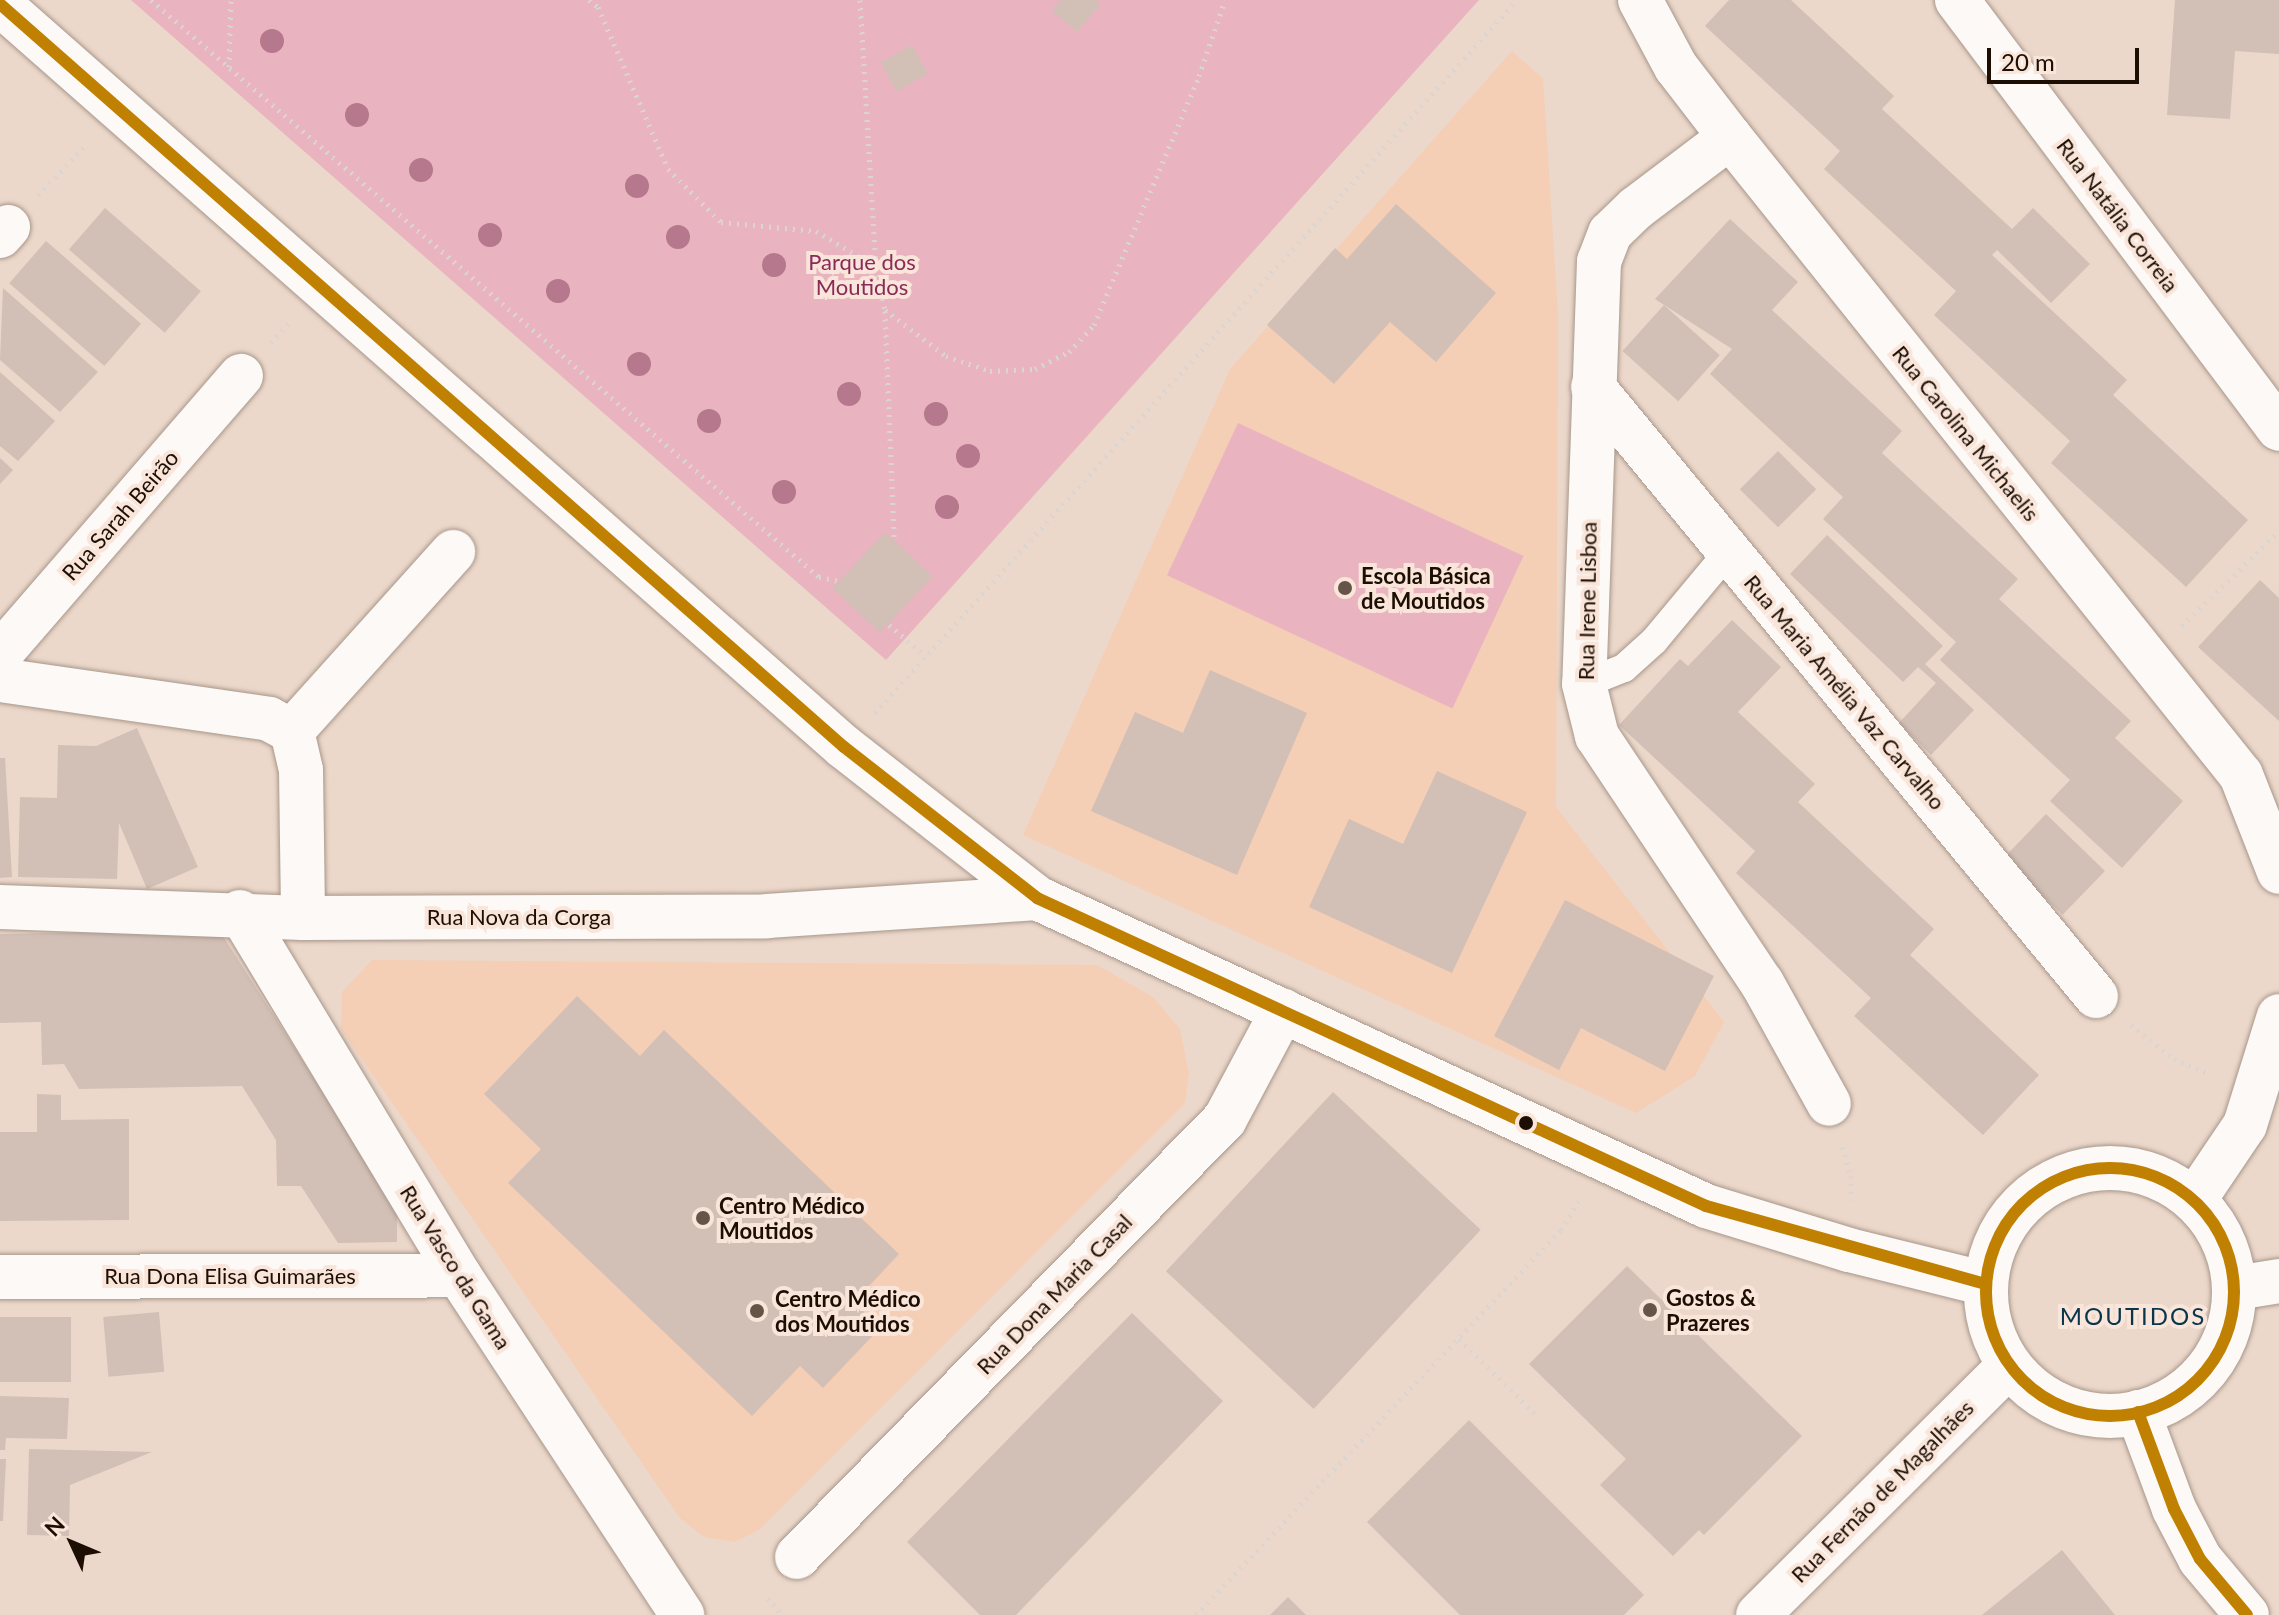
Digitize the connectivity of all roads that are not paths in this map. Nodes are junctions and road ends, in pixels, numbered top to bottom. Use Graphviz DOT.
graph roads {
  1 [pos="1640,0"];
  2 [pos="1957,0"];
  3 [pos="0,4"];
  4 [pos="1730,137"];
  5 [pos="241,376"];
  6 [pos="1593,387"];
  7 [pos="2279,429"];
  8 [pos="1729,551"];
  9 [pos="453,552"];
  10 [pos="0,654"];
  11 [pos="0,680"];
  12 [pos="1584,684"];
  13 [pos="292,731"];
  14 [pos="2279,872"];
  15 [pos="1037,898"];
  16 [pos="0,907"];
  17 [pos="240,912"];
  18 [pos="303,918"];
  19 [pos="2096,996"];
  20 [pos="1283,1010"];
  21 [pos="2279,1016"];
  22 [pos="1829,1104"];
  23 [pos="2195,1199"];
  24 [pos="459,1275"];
  25 [pos="0,1277"];
  26 [pos="2279,1281"];
  27 [pos="1982,1283"];
  28 [pos="2236,1288"];
  29 [pos="2007,1368"];
  30 [pos="2138,1412"];
  31 [pos="797,1557"];
  32 [pos="682,1615"];
  33 [pos="1758,1615"];
  34 [pos="2247,1615"];
  1 -- 4 [label="street, Rua Carolina Michaelis"];
  2 -- 7 [label="street, Rua Natália Correia"];
  3 -- 15 [label="street"];
  4 -- 6 [label="street, Rua Irene Lisboa"];
  4 -- 14 [label="street, Rua Carolina Michaelis"];
  5 -- 10 [label="street, Rua Sarah Beirão"];
  6 -- 8 [label="street, Rua Maria Amélia Vaz Carvalho"];
  6 -- 12 [label="street, Rua Irene Lisboa"];
  8 -- 12 [label="lane"];
  8 -- 19 [label="street, Rua Maria Amélia Vaz Carvalho"];
  9 -- 13 [label="street"];
  11 -- 13 [label="street"];
  12 -- 22 [label="street, Rua Irene Lisboa"];
  13 -- 18 [label="street"];
  15 -- 18 [label="street, Rua Nova da Corga"];
  15 -- 20 [label="street"];
  16 -- 17 [label="street, Rua Nova da Corga"];
  17 -- 18 [label="street, Rua Nova da Corga"];
  17 -- 24 [label="street, Rua Vasco da Gama"];
  20 -- 27 [label="street"];
  20 -- 31 [label="street, Rua Dona Maria Casal"];
  21 -- 23 [label="street"];
  23 -- 27 [label="street"];
  23 -- 28 [label="street"];
  24 -- 25 [label="street, Rua Dona Elisa Guimarães"];
  24 -- 32 [label="street, Rua Vasco da Gama"];
  26 -- 28 [label="street"];
  27 -- 29 [label="street"];
  28 -- 30 [label="street"];
  29 -- 30 [label="street"];
  29 -- 33 [label="street, Rua Fernão de Magalhães"];
  30 -- 34 [label="street"];
}
